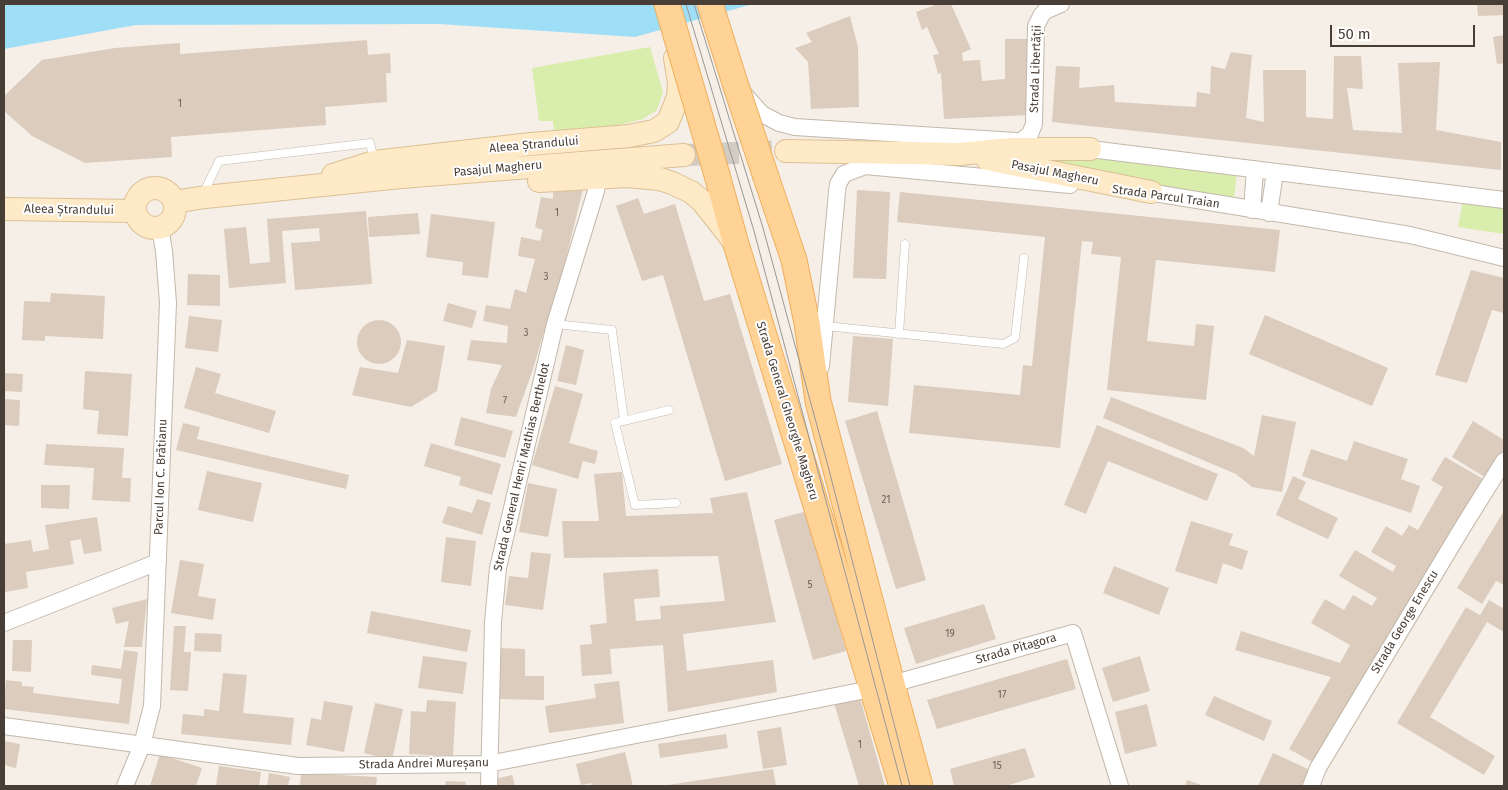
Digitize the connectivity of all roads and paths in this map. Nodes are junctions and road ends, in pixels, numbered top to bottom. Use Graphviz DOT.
graph roads {
  1 [pos="667,4"];
  2 [pos="710,4"];
  3 [pos="1032,4"];
  4 [pos="1061,4"];
  5 [pos="1036,26"];
  6 [pos="676,35"];
  7 [pos="735,83"];
  8 [pos="1021,141"];
  9 [pos="1090,149"];
  10 [pos="786,151"];
  11 [pos="372,152"];
  12 [pos="959,154"];
  13 [pos="684,155"];
  14 [pos="1255,169"];
  15 [pos="1275,172"];
  16 [pos="598,177"];
  17 [pos="312,187"];
  18 [pos="1151,192"];
  19 [pos="201,198"];
  20 [pos="1504,200"];
  21 [pos="174,202"];
  22 [pos="4,209"];
  23 [pos="135,210"];
  24 [pos="1252,210"];
  25 [pos="1269,213"];
  26 [pos="160,227"];
  27 [pos="736,244"];
  28 [pos="905,244"];
  29 [pos="1024,258"];
  30 [pos="1504,258"];
  31 [pos="555,324"];
  32 [pos="824,326"];
  33 [pos="899,334"];
  34 [pos="818,401"];
  35 [pos="669,410"];
  36 [pos="624,420"];
  37 [pos="1504,461"];
  38 [pos="676,503"];
  39 [pos="158,562"];
  40 [pos="4,623"];
  41 [pos="881,687"];
  42 [pos="4,726"];
  43 [pos="142,745"];
  44 [pos="488,764"];
  45 [pos="125,786"];
  46 [pos="488,786"];
  47 [pos="902,786"];
  48 [pos="920,786"];
  49 [pos="1120,786"];
  50 [pos="1311,786"];
  1 -- 6 [label="main road, Strada General Gheorghe Magheru"];
  2 -- 7 [label="main road, Strada General Gheorghe Magheru"];
  3 -- 5 [label="street"];
  4 -- 5 [label="street, Strada Libertății"];
  5 -- 8 [label="street, Strada Libertății"];
  6 -- 11 [label="street, Aleea Ștrandului"];
  6 -- 27 [label="main road, Strada General Gheorghe Magheru, bridge"];
  7 -- 8 [label="street"];
  7 -- 34 [label="main road, Strada General Gheorghe Magheru, bridge"];
  8 -- 9 [label="street"];
  9 -- 12 [label="street, Pasajul Magheru"];
  9 -- 14 [label="street"];
  10 -- 12 [label="street, Pasajul Magheru"];
  11 -- 17 [label="street, Aleea Ștrandului"];
  11 -- 19 [label="lane"];
  12 -- 18 [label="street, Pasajul Magheru"];
  13 -- 17 [label="street, Pasajul Magheru"];
  14 -- 15 [label="street"];
  14 -- 24 [label="street"];
  15 -- 20 [label="street"];
  15 -- 25 [label="street"];
  16 -- 17 [label="street, Aleea Ștrandului"];
  16 -- 27 [label="street, Aleea Ștrandului"];
  16 -- 31 [label="street, Strada General Henri Mathias Berthelot"];
  17 -- 19 [label="street, Aleea Ștrandului"];
  18 -- 24 [label="street, Strada Parcul Traian"];
  18 -- 32 [label="street, Strada Parcul Traian"];
  19 -- 21 [label="street, Aleea Ștrandului"];
  21 -- 23 [label="street"];
  21 -- 26 [label="street"];
  22 -- 23 [label="street, Aleea Ștrandului"];
  23 -- 26 [label="street"];
  24 -- 25 [label="street, Strada Parcul Traian"];
  25 -- 30 [label="street, Strada Parcul Traian"];
  26 -- 39 [label="street, Parcul Ion C. Brătianu"];
  27 -- 41 [label="main road, Strada General Gheorghe Magheru"];
  28 -- 33 [label="lane"];
  29 -- 33 [label="lane"];
  31 -- 36 [label="lane"];
  31 -- 44 [label="street, Strada General Henri Mathias Berthelot"];
  32 -- 33 [label="lane"];
  32 -- 34 [label="street, Strada Parcul Traian"];
  34 -- 41 [label="main road, Strada General Gheorghe Magheru"];
  35 -- 36 [label="lane"];
  36 -- 38 [label="lane"];
  37 -- 50 [label="street, Strada George Enescu"];
  39 -- 40 [label="street"];
  39 -- 43 [label="street, Parcul Ion C. Brătianu"];
  41 -- 44 [label="street, Strada Andrei Mureșanu"];
  41 -- 47 [label="main road, Strada General Gheorghe Magheru"];
  41 -- 48 [label="main road, Strada General Gheorghe Magheru"];
  41 -- 49 [label="street, Strada Pitagora"];
  42 -- 43 [label="street, Strada Andrei Mureșanu"];
  43 -- 44 [label="street, Strada Andrei Mureșanu"];
  43 -- 45 [label="street, Parcul Ion C. Brătianu"];
  44 -- 46 [label="street, Strada General Henri Mathias Berthelot"];
}
